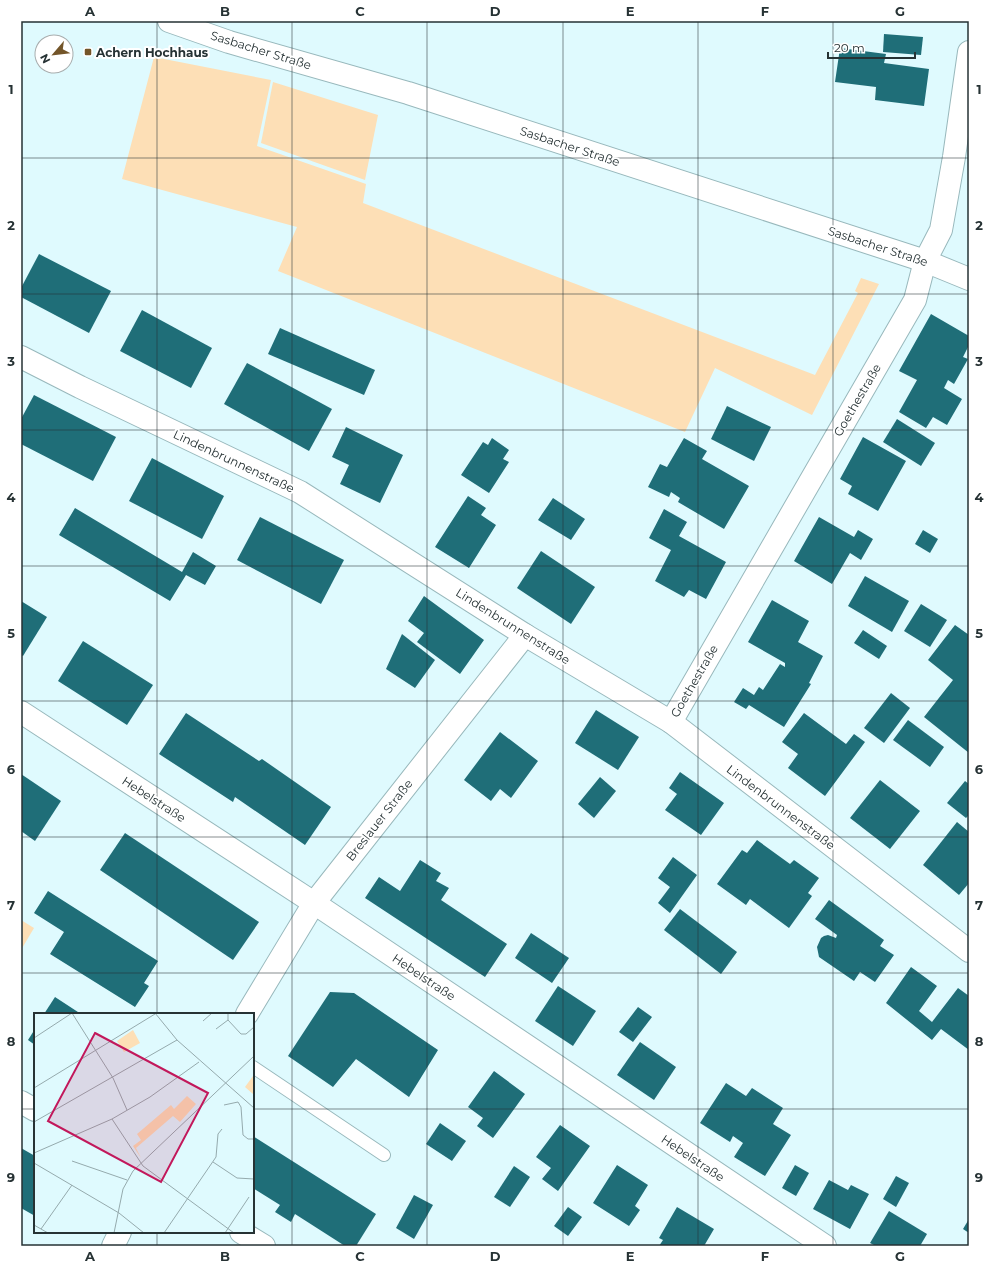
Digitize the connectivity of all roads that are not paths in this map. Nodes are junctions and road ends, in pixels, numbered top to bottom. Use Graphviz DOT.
graph roads {
  1 [pos="169,21"];
  2 [pos="969,52"];
  3 [pos="925,261"];
  4 [pos="969,279"];
  5 [pos="21,357"];
  6 [pos="525,635"];
  7 [pos="21,712"];
  8 [pos="671,722"];
  9 [pos="314,903"];
  10 [pos="969,951"];
  11 [pos="248,1013"];
  12 [pos="254,1068"];
  13 [pos="21,1102"];
  14 [pos="34,1109"];
  15 [pos="384,1155"];
  16 [pos="120,1233"];
  17 [pos="243,1233"];
  18 [pos="113,1246"];
  19 [pos="264,1246"];
  20 [pos="825,1246"];
  1 -- 3 [label="street, Sasbacher Straße"];
  2 -- 3 [label="street, Goethestraße"];
  3 -- 4 [label="street, Sasbacher Straße"];
  3 -- 8 [label="street, Goethestraße"];
  5 -- 6 [label="street, Lindenbrunnenstraße"];
  6 -- 8 [label="street, Lindenbrunnenstraße"];
  6 -- 9 [label="street, Breslauer Straße"];
  7 -- 9 [label="street, Hebelstraße"];
  8 -- 10 [label="street, Lindenbrunnenstraße"];
  9 -- 11 [label="street, Breslauer Straße"];
  9 -- 20 [label="street, Hebelstraße"];
  12 -- 15 [label="lane"];
  13 -- 14 [label="street"];
  16 -- 18 [label="street"];
  17 -- 19 [label="street"];
}
